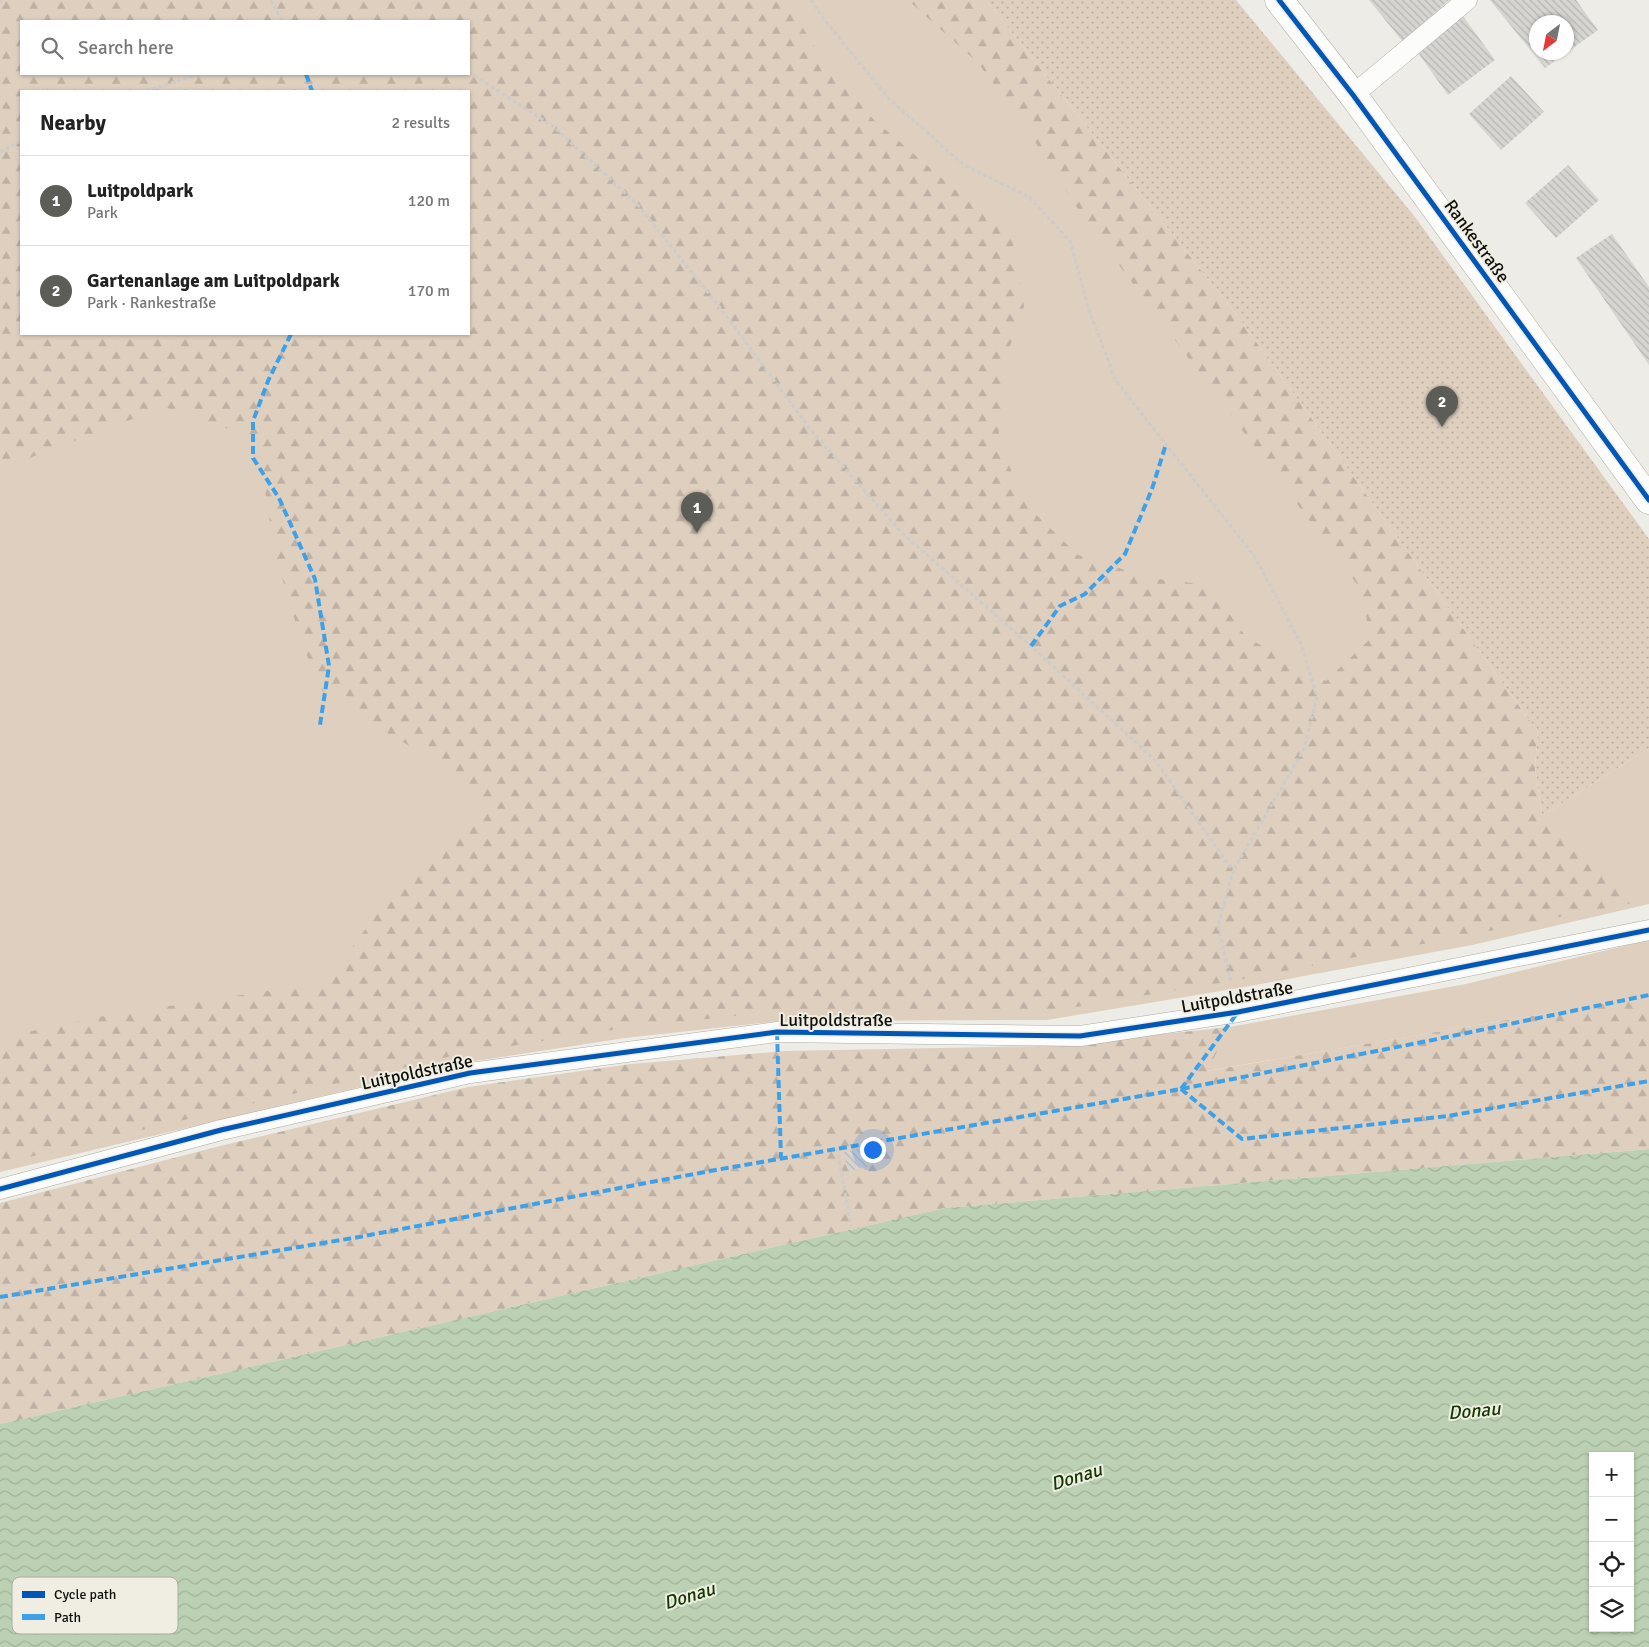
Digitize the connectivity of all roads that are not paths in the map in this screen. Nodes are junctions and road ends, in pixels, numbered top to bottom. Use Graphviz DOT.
graph roads {
  1 [pos="1279,0"];
  2 [pos="1466,0"];
  3 [pos="1352,95"];
  4 [pos="1649,500"];
  5 [pos="1649,930"];
  6 [pos="0,1189"];
  1 -- 3 [label="street, Rankestraße"];
  2 -- 3 [label="lane"];
  3 -- 4 [label="street, Rankestraße"];
  5 -- 6 [label="lane, Luitpoldstraße"];
}
